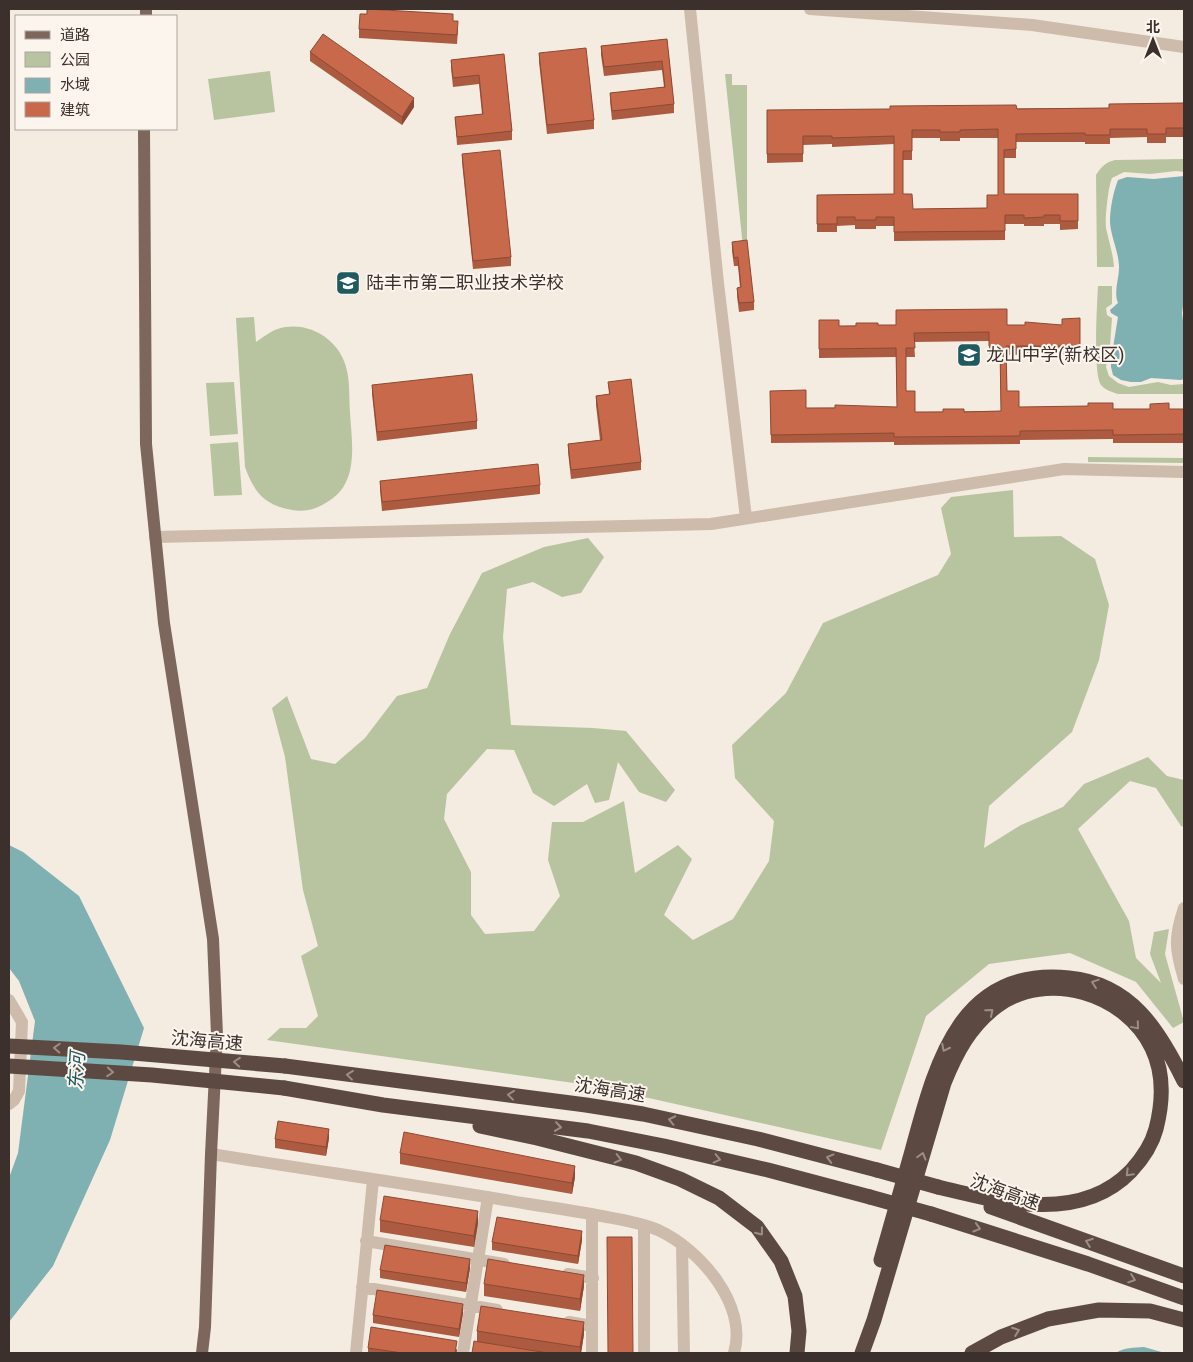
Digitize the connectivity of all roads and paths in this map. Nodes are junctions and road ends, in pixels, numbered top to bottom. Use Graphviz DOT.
graph roads {
  1 [pos="690,9"];
  2 [pos="810,9"];
  3 [pos="1184,47"];
  4 [pos="144,130"];
  5 [pos="1184,472"];
  6 [pos="746,518"];
  7 [pos="155,537"];
  8 [pos="1184,908"];
  9 [pos="1184,979"];
  10 [pos="9,1000"];
  11 [pos="9,1046"];
  12 [pos="9,1066"];
  13 [pos="1184,1081"];
  14 [pos="9,1104"];
  15 [pos="383,1105"];
  16 [pos="211,1154"];
  17 [pos="373,1180"];
  18 [pos="938,1187"];
  19 [pos="488,1197"];
  20 [pos="592,1214"];
  21 [pos="644,1225"];
  22 [pos="366,1241"];
  23 [pos="682,1245"];
  24 [pos="479,1260"];
  25 [pos="517,1266"];
  26 [pos="555,1272"];
  27 [pos="1184,1276"];
  28 [pos="592,1278"];
  29 [pos="362,1287"];
  30 [pos="1184,1298"];
  31 [pos="471,1306"];
  32 [pos="510,1312"];
  33 [pos="558,1320"];
  34 [pos="1184,1320"];
  35 [pos="592,1326"];
  36 [pos="205,1328"];
  37 [pos="202,1353"];
  38 [pos="208,1353"];
  39 [pos="356,1353"];
  40 [pos="463,1353"];
  41 [pos="592,1353"];
  42 [pos="644,1353"];
  43 [pos="684,1353"];
  44 [pos="734,1353"];
  45 [pos="797,1353"];
  46 [pos="852,1353"];
  47 [pos="862,1353"];
  48 [pos="972,1353"];
  1 -- 6 [label="street"];
  2 -- 3 [label="street"];
  4 -- 7 [label="main road"];
  5 -- 6 [label="street"];
  6 -- 7 [label="street"];
  7 -- 16 [label="main road"];
  8 -- 9 [label="street"];
  10 -- 14 [label="street"];
  18 -- 11 [label="highway, 沈海高速, one-way, bridge"];
  12 -- 15 [label="highway, one-way, bridge"];
  13 -- 46 [label="highway, one-way"];
  15 -- 30 [label="highway, one-way, bridge"];
  15 -- 45 [label="highway, one-way"];
  16 -- 17 [label="street"];
  16 -- 36 [label="main road"];
  17 -- 19 [label="street"];
  17 -- 22 [label="street"];
  27 -- 18 [label="highway, 沈海高速, one-way"];
  47 -- 18 [label="highway, one-way"];
  19 -- 20 [label="street"];
  19 -- 24 [label="street"];
  20 -- 21 [label="street"];
  20 -- 28 [label="street"];
  21 -- 23 [label="street"];
  21 -- 42 [label="street"];
  22 -- 24 [label="street"];
  22 -- 29 [label="street"];
  23 -- 43 [label="street"];
  23 -- 44 [label="street"];
  24 -- 25 [label="street"];
  24 -- 31 [label="street"];
  26 -- 28 [label="street"];
  28 -- 35 [label="street"];
  29 -- 31 [label="street"];
  29 -- 39 [label="street"];
  31 -- 32 [label="street"];
  31 -- 40 [label="street"];
  33 -- 35 [label="street"];
  48 -- 34 [label="highway, one-way"];
  35 -- 41 [label="street"];
  36 -- 37 [label="main road"];
  36 -- 38 [label="main road"];
}
